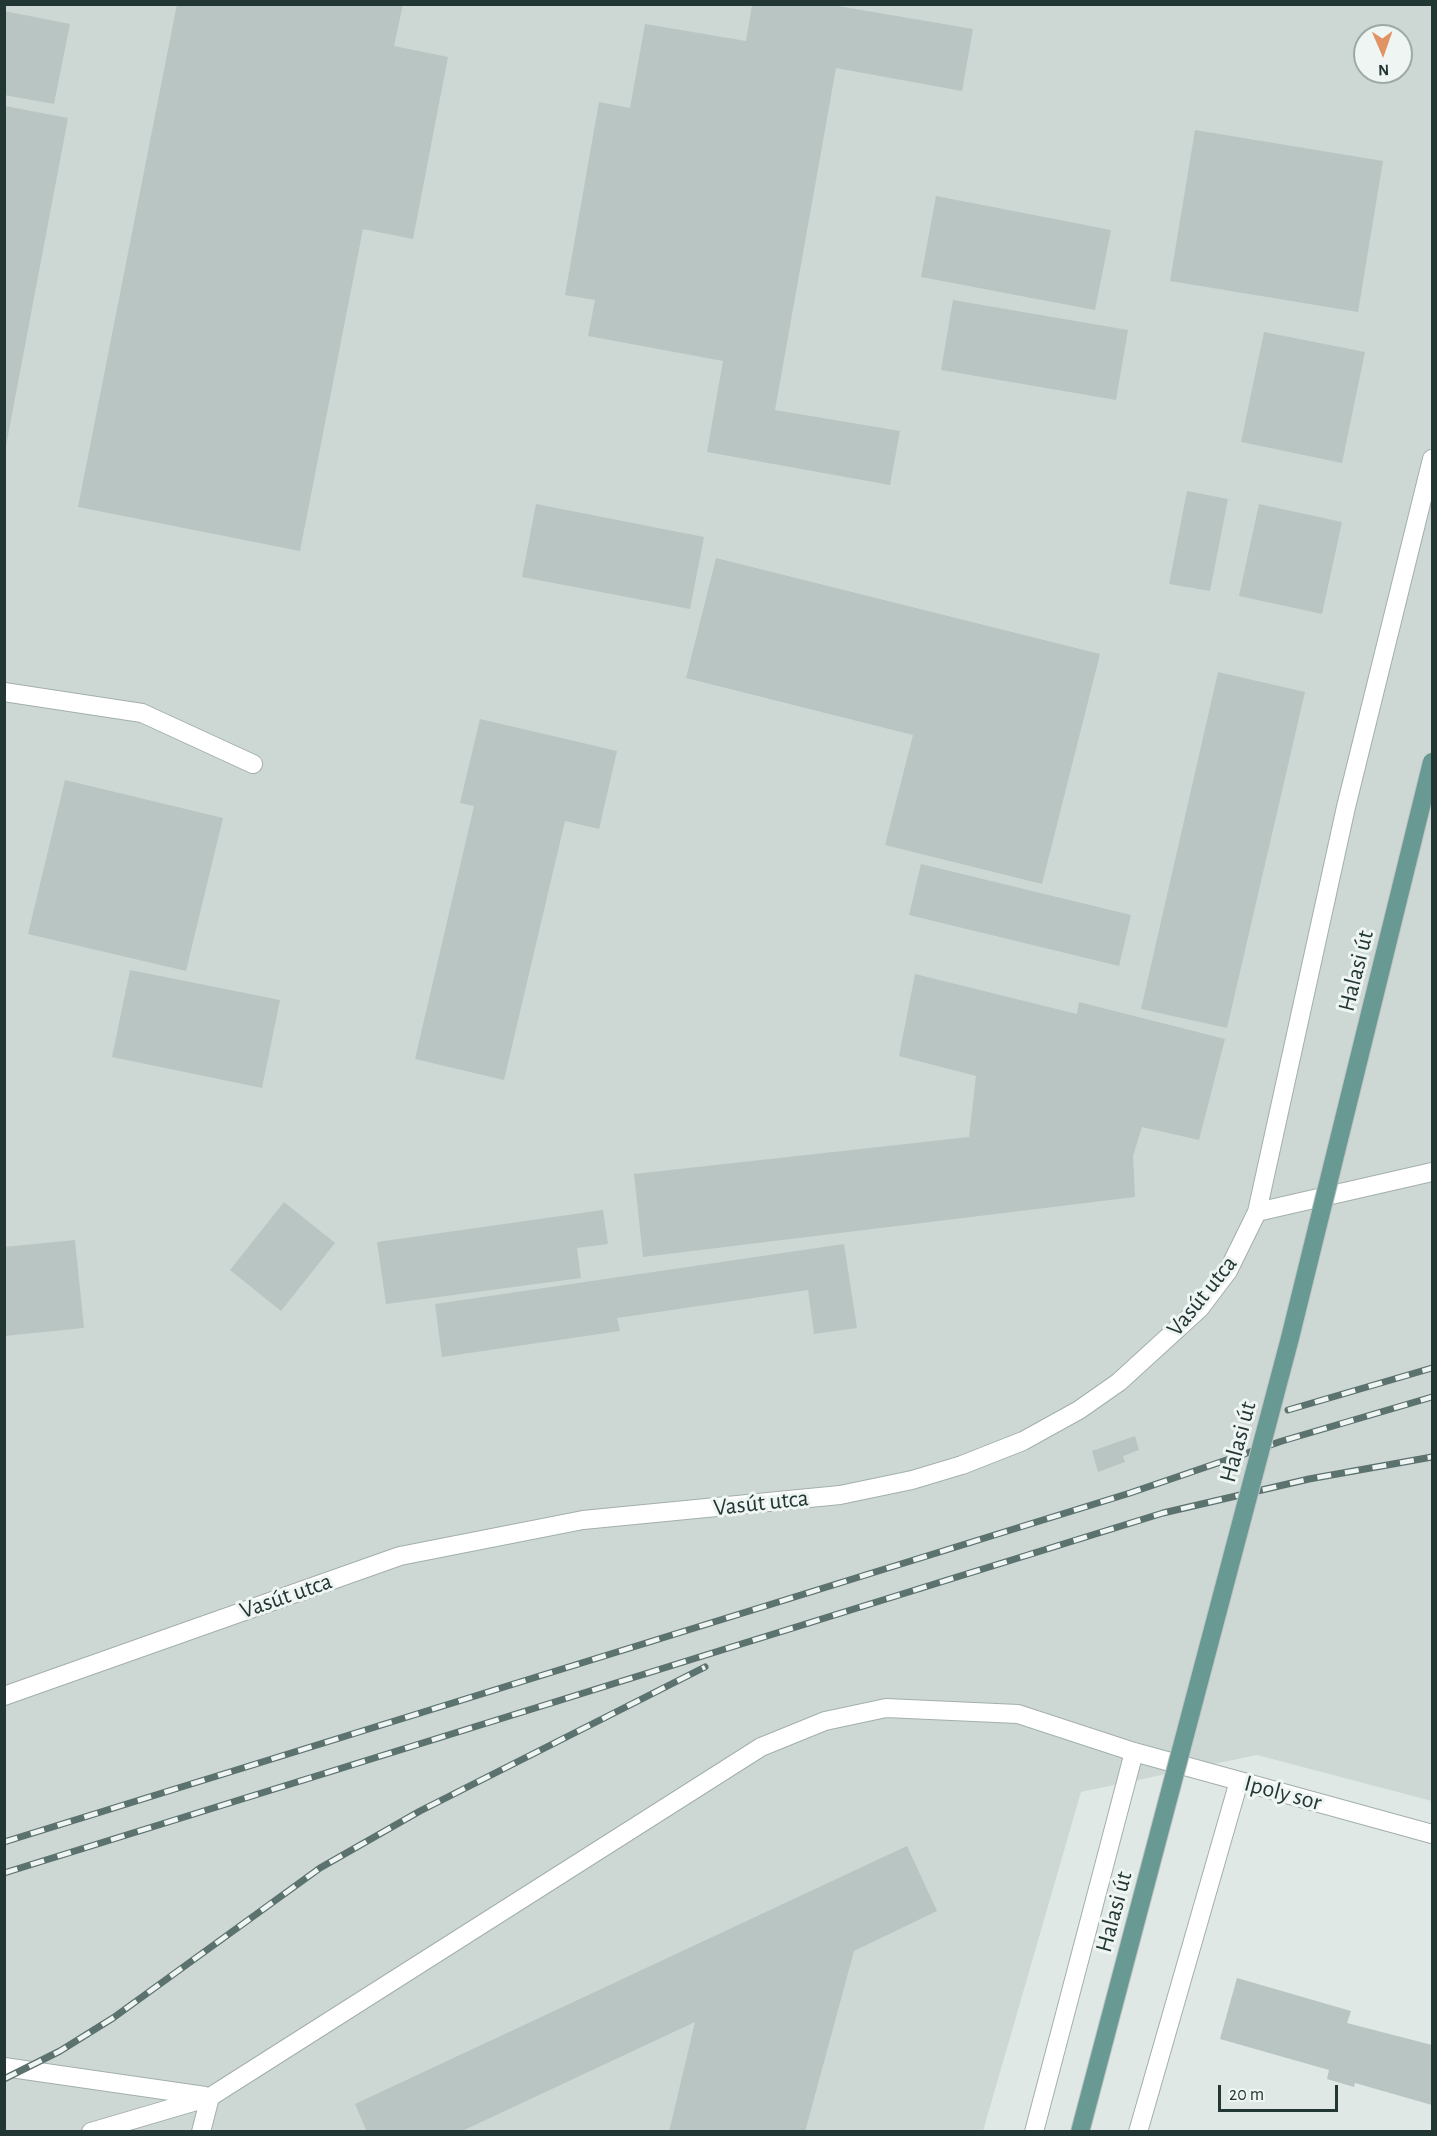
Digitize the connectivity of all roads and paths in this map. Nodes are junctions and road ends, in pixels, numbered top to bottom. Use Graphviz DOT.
graph roads {
  1 [pos="1432,459"];
  2 [pos="4,692"];
  3 [pos="1432,762"];
  4 [pos="253,764"];
  5 [pos="1432,1172"];
  6 [pos="1257,1212"];
  7 [pos="4,1696"];
  8 [pos="1134,1752"];
  9 [pos="1239,1781"];
  10 [pos="1432,1834"];
  11 [pos="4,2067"];
  12 [pos="210,2097"];
  13 [pos="91,2132"];
  14 [pos="201,2132"];
  15 [pos="1034,2132"];
  16 [pos="1080,2132"];
  17 [pos="1138,2132"];
  1 -- 6 [label="street, Halasi út"];
  2 -- 4 [label="street"];
  3 -- 16 [label="main road, Halasi út, bridge"];
  5 -- 6 [label="street"];
  6 -- 7 [label="street, Vasút utca"];
  8 -- 9 [label="street, Ipoly sor"];
  8 -- 12 [label="street"];
  8 -- 15 [label="street"];
  9 -- 10 [label="street, Ipoly sor"];
  9 -- 17 [label="street"];
  11 -- 12 [label="street"];
  12 -- 13 [label="street"];
  12 -- 14 [label="street"];
}
